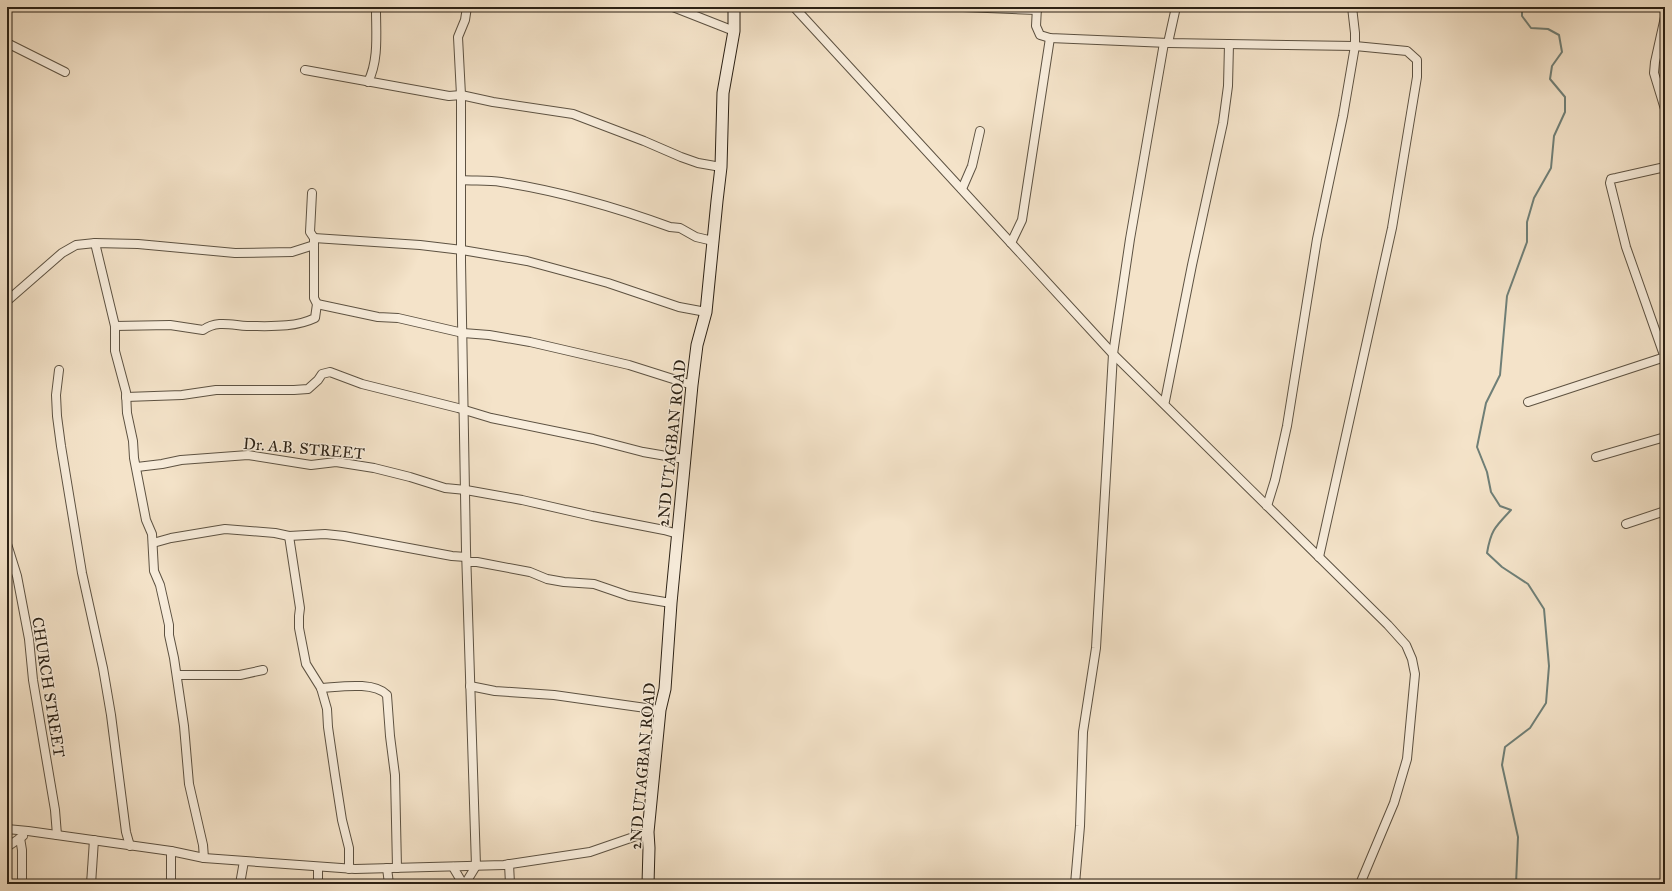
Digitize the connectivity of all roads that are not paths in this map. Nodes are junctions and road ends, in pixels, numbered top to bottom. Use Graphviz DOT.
graph roads {
  1 [pos="467,7"];
  2 [pos="673,7"];
  3 [pos="734,7"];
  4 [pos="794,7"];
  5 [pos="963,7"];
  6 [pos="1176,7"];
  7 [pos="1352,7"];
  8 [pos="1037,9"];
  9 [pos="376,10"];
  10 [pos="1665,17"];
  11 [pos="734,31"];
  12 [pos="1050,38"];
  13 [pos="7,43"];
  14 [pos="1166,43"];
  15 [pos="1229,44"];
  16 [pos="1355,46"];
  17 [pos="306,70"];
  18 [pos="65,72"];
  19 [pos="368,82"];
  20 [pos="461,95"];
  21 [pos="1665,109"];
  22 [pos="980,131"];
  23 [pos="721,167"];
  24 [pos="1665,167"];
  25 [pos="461,180"];
  26 [pos="962,189"];
  27 [pos="312,193"];
  28 [pos="713,241"];
  29 [pos="314,242"];
  30 [pos="95,243"];
  31 [pos="1012,243"];
  32 [pos="462,250"];
  33 [pos="7,301"];
  34 [pos="317,304"];
  35 [pos="706,312"];
  36 [pos="115,326"];
  37 [pos="463,332"];
  38 [pos="1113,354"];
  39 [pos="1665,357"];
  40 [pos="59,370"];
  41 [pos="692,385"];
  42 [pos="126,396"];
  43 [pos="1165,401"];
  44 [pos="1528,402"];
  45 [pos="464,411"];
  46 [pos="1665,437"];
  47 [pos="1596,457"];
  48 [pos="684,459"];
  49 [pos="137,467"];
  50 [pos="466,490"];
  51 [pos="1267,506"];
  52 [pos="1665,511"];
  53 [pos="1626,524"];
  54 [pos="678,534"];
  55 [pos="290,536"];
  56 [pos="154,543"];
  57 [pos="7,544"];
  58 [pos="1319,557"];
  59 [pos="466,560"];
  60 [pos="671,603"];
  61 [pos="263,670"];
  62 [pos="177,675"];
  63 [pos="470,686"];
  64 [pos="321,688"];
  65 [pos="660,710"];
  66 [pos="7,829"];
  67 [pos="28,831"];
  68 [pos="648,832"];
  69 [pos="56,835"];
  70 [pos="20,838"];
  71 [pos="94,840"];
  72 [pos="130,846"];
  73 [pos="7,847"];
  74 [pos="171,851"];
  75 [pos="204,858"];
  76 [pos="244,861"];
  77 [pos="509,864"];
  78 [pos="476,866"];
  79 [pos="318,867"];
  80 [pos="453,867"];
  81 [pos="387,868"];
  82 [pos="397,868"];
  83 [pos="349,869"];
  84 [pos="22,884"];
  85 [pos="91,884"];
  86 [pos="171,884"];
  87 [pos="240,884"];
  88 [pos="318,884"];
  89 [pos="389,884"];
  90 [pos="464,884"];
  91 [pos="510,884"];
  92 [pos="648,884"];
  93 [pos="1075,884"];
  94 [pos="1360,884"];
  1 -- 20 [label="street"];
  2 -- 11 [label="street"];
  3 -- 11 [label="street, 2ND UTAGBAN ROAD"];
  4 -- 26 [label="street"];
  5 -- 8 [label="street"];
  6 -- 14 [label="street"];
  7 -- 16 [label="street"];
  8 -- 12 [label="street"];
  9 -- 19 [label="street"];
  10 -- 21 [label="street"];
  11 -- 23 [label="street, 2ND UTAGBAN ROAD"];
  12 -- 14 [label="street"];
  12 -- 31 [label="street"];
  13 -- 18 [label="street"];
  14 -- 15 [label="street"];
  14 -- 38 [label="street"];
  15 -- 16 [label="street"];
  15 -- 43 [label="street"];
  16 -- 51 [label="street"];
  16 -- 58 [label="street"];
  17 -- 19 [label="street"];
  19 -- 20 [label="street"];
  20 -- 23 [label="street"];
  20 -- 25 [label="street"];
  22 -- 26 [label="street"];
  23 -- 28 [label="street, 2ND UTAGBAN ROAD"];
  24 -- 39 [label="street"];
  25 -- 28 [label="street"];
  25 -- 32 [label="street"];
  26 -- 31 [label="street"];
  27 -- 29 [label="street"];
  28 -- 35 [label="street, 2ND UTAGBAN ROAD"];
  29 -- 30 [label="street"];
  29 -- 32 [label="street"];
  29 -- 34 [label="street"];
  30 -- 33 [label="street"];
  30 -- 36 [label="street"];
  31 -- 38 [label="street"];
  32 -- 35 [label="street"];
  32 -- 37 [label="street"];
  34 -- 36 [label="street"];
  34 -- 37 [label="street"];
  35 -- 41 [label="street, 2ND UTAGBAN ROAD"];
  36 -- 42 [label="street"];
  37 -- 41 [label="street"];
  37 -- 45 [label="street"];
  38 -- 51 [label="street"];
  38 -- 93 [label="street"];
  39 -- 44 [label="street"];
  40 -- 72 [label="street"];
  41 -- 48 [label="street, 2ND UTAGBAN ROAD"];
  42 -- 45 [label="street"];
  42 -- 49 [label="street"];
  45 -- 48 [label="street"];
  45 -- 50 [label="street"];
  46 -- 47 [label="street"];
  48 -- 54 [label="street, 2ND UTAGBAN ROAD"];
  49 -- 50 [label="street, Dr. A.B. STREET"];
  49 -- 56 [label="street"];
  50 -- 54 [label="street, Dr. A.B. STREET"];
  50 -- 59 [label="street"];
  51 -- 58 [label="street"];
  52 -- 53 [label="street"];
  54 -- 60 [label="street, 2ND UTAGBAN ROAD"];
  55 -- 56 [label="street"];
  55 -- 59 [label="street"];
  55 -- 64 [label="street"];
  56 -- 62 [label="street"];
  57 -- 69 [label="street, CHURCH STREET"];
  58 -- 94 [label="street"];
  59 -- 60 [label="street"];
  59 -- 63 [label="street"];
  60 -- 65 [label="street, 2ND UTAGBAN ROAD"];
  61 -- 62 [label="street"];
  62 -- 75 [label="street"];
  63 -- 65 [label="street"];
  63 -- 78 [label="street"];
  64 -- 82 [label="street"];
  64 -- 83 [label="street"];
  65 -- 68 [label="street, 2ND UTAGBAN ROAD"];
  66 -- 67 [label="street"];
  67 -- 69 [label="street"];
  67 -- 70 [label="street"];
  68 -- 77 [label="street"];
  68 -- 92 [label="street, 2ND UTAGBAN ROAD"];
  69 -- 71 [label="street"];
  70 -- 73 [label="street"];
  70 -- 84 [label="street"];
  71 -- 72 [label="street"];
  71 -- 85 [label="street"];
  72 -- 74 [label="street"];
  74 -- 75 [label="street"];
  74 -- 86 [label="street"];
  75 -- 76 [label="street"];
  76 -- 79 [label="street"];
  76 -- 87 [label="street"];
  77 -- 78 [label="street"];
  77 -- 91 [label="street"];
  78 -- 80 [label="street"];
  78 -- 90 [label="street"];
  79 -- 83 [label="street"];
  79 -- 88 [label="street"];
  80 -- 82 [label="street"];
  80 -- 90 [label="street"];
  81 -- 82 [label="street"];
  81 -- 83 [label="street"];
  81 -- 89 [label="street"];
}
